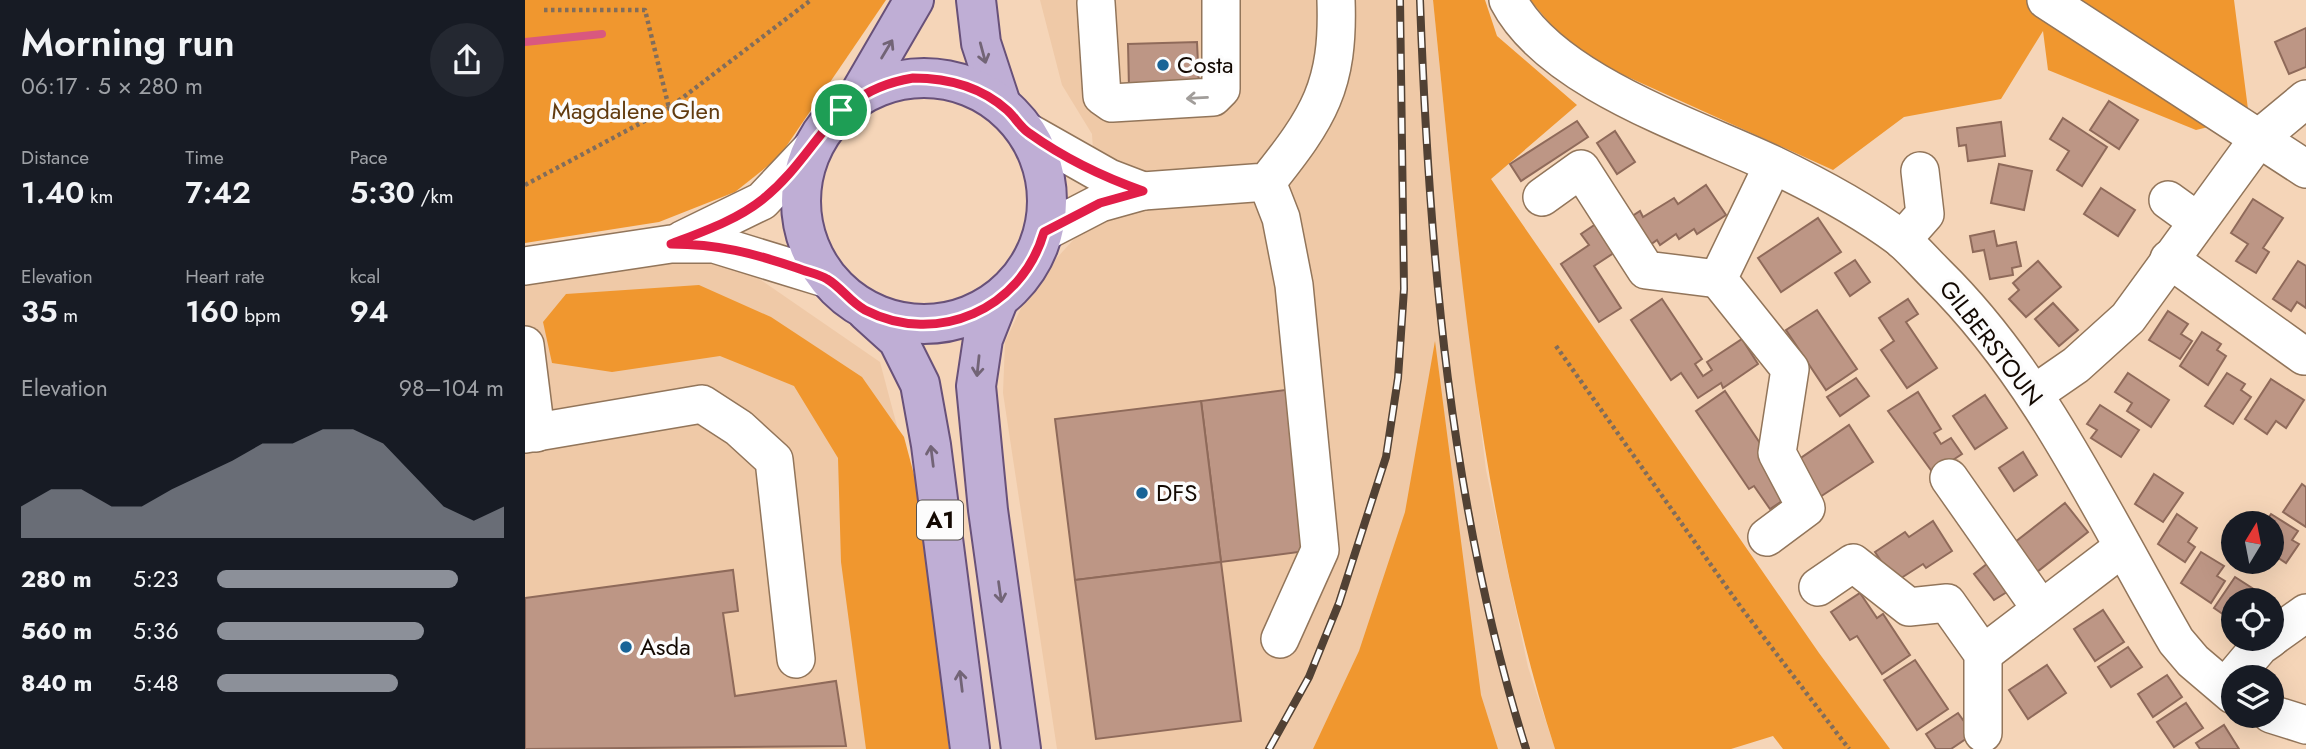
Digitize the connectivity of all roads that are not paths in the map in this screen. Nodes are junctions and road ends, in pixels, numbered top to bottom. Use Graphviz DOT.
graph roads {
  1 [pos="914,0"];
  2 [pos="976,0"];
  3 [pos="1221,0"];
  4 [pos="1336,0"];
  5 [pos="1508,0"];
  6 [pos="2046,0"];
  7 [pos="1096,3"];
  8 [pos="857,98"];
  9 [pos="2306,99"];
  10 [pos="1001,104"];
  11 [pos="1026,131"];
  12 [pos="2259,138"];
  13 [pos="813,147"];
  14 [pos="1773,164"];
  15 [pos="2306,169"];
  16 [pos="1920,171"];
  17 [pos="1267,182"];
  18 [pos="1143,191"];
  19 [pos="1542,197"];
  20 [pos="2168,200"];
  21 [pos="2197,221"];
  22 [pos="1044,232"];
  23 [pos="1902,240"];
  24 [pos="671,244"];
  25 [pos="2169,259"];
  26 [pos="525,266"];
  27 [pos="828,279"];
  28 [pos="1718,279"];
  29 [pos="998,301"];
  30 [pos="865,310"];
  31 [pos="525,345"];
  32 [pos="2304,356"];
  33 [pos="2034,394"];
  34 [pos="530,434"];
  35 [pos="1949,478"];
  36 [pos="1767,537"];
  37 [pos="2122,548"];
  38 [pos="1818,587"];
  39 [pos="2041,610"];
  40 [pos="2306,612"];
  41 [pos="2284,628"];
  42 [pos="1280,639"];
  43 [pos="1983,654"];
  44 [pos="796,659"];
  45 [pos="2221,679"];
  46 [pos="2284,718"];
  47 [pos="2306,724"];
  48 [pos="1983,733"];
  49 [pos="970,749"];
  50 [pos="1021,749"];
  8 -- 1 [label="main road, A1, one-way"];
  2 -- 10 [label="main road, A1, one-way"];
  3 -- 7 [label="street, one-way"];
  4 -- 17 [label="street"];
  5 -- 14 [label="street, GILBERSTOUN"];
  6 -- 12 [label="street"];
  8 -- 10 [label="main road, A1"];
  8 -- 13 [label="main road, A1"];
  9 -- 12 [label="street"];
  10 -- 11 [label="main road, A1"];
  11 -- 18 [label="street"];
  11 -- 22 [label="main road, A1"];
  12 -- 15 [label="street"];
  12 -- 21 [label="street"];
  13 -- 24 [label="street"];
  13 -- 27 [label="main road, A1"];
  14 -- 23 [label="street, GILBERSTOUN"];
  14 -- 28 [label="street"];
  16 -- 23 [label="street"];
  17 -- 18 [label="street"];
  17 -- 42 [label="street"];
  18 -- 22 [label="street"];
  19 -- 28 [label="street"];
  20 -- 21 [label="street"];
  21 -- 25 [label="street"];
  22 -- 29 [label="main road, A1"];
  23 -- 33 [label="street, GILBERSTOUN"];
  24 -- 26 [label="street"];
  24 -- 27 [label="street"];
  25 -- 32 [label="street"];
  25 -- 33 [label="street"];
  27 -- 30 [label="main road, A1"];
  28 -- 36 [label="street"];
  29 -- 30 [label="main road, A1"];
  29 -- 50 [label="main road, A1, one-way"];
  49 -- 30 [label="main road, A1, one-way"];
  31 -- 34 [label="street"];
  33 -- 37 [label="street, GILBERSTOUN"];
  34 -- 44 [label="street"];
  35 -- 39 [label="street"];
  37 -- 39 [label="street"];
  37 -- 45 [label="street, GILBERSTOUN"];
  38 -- 43 [label="street"];
  39 -- 43 [label="street"];
  40 -- 41 [label="street, GILBERSTOUN"];
  43 -- 48 [label="street"];
  46 -- 47 [label="street"];
}
